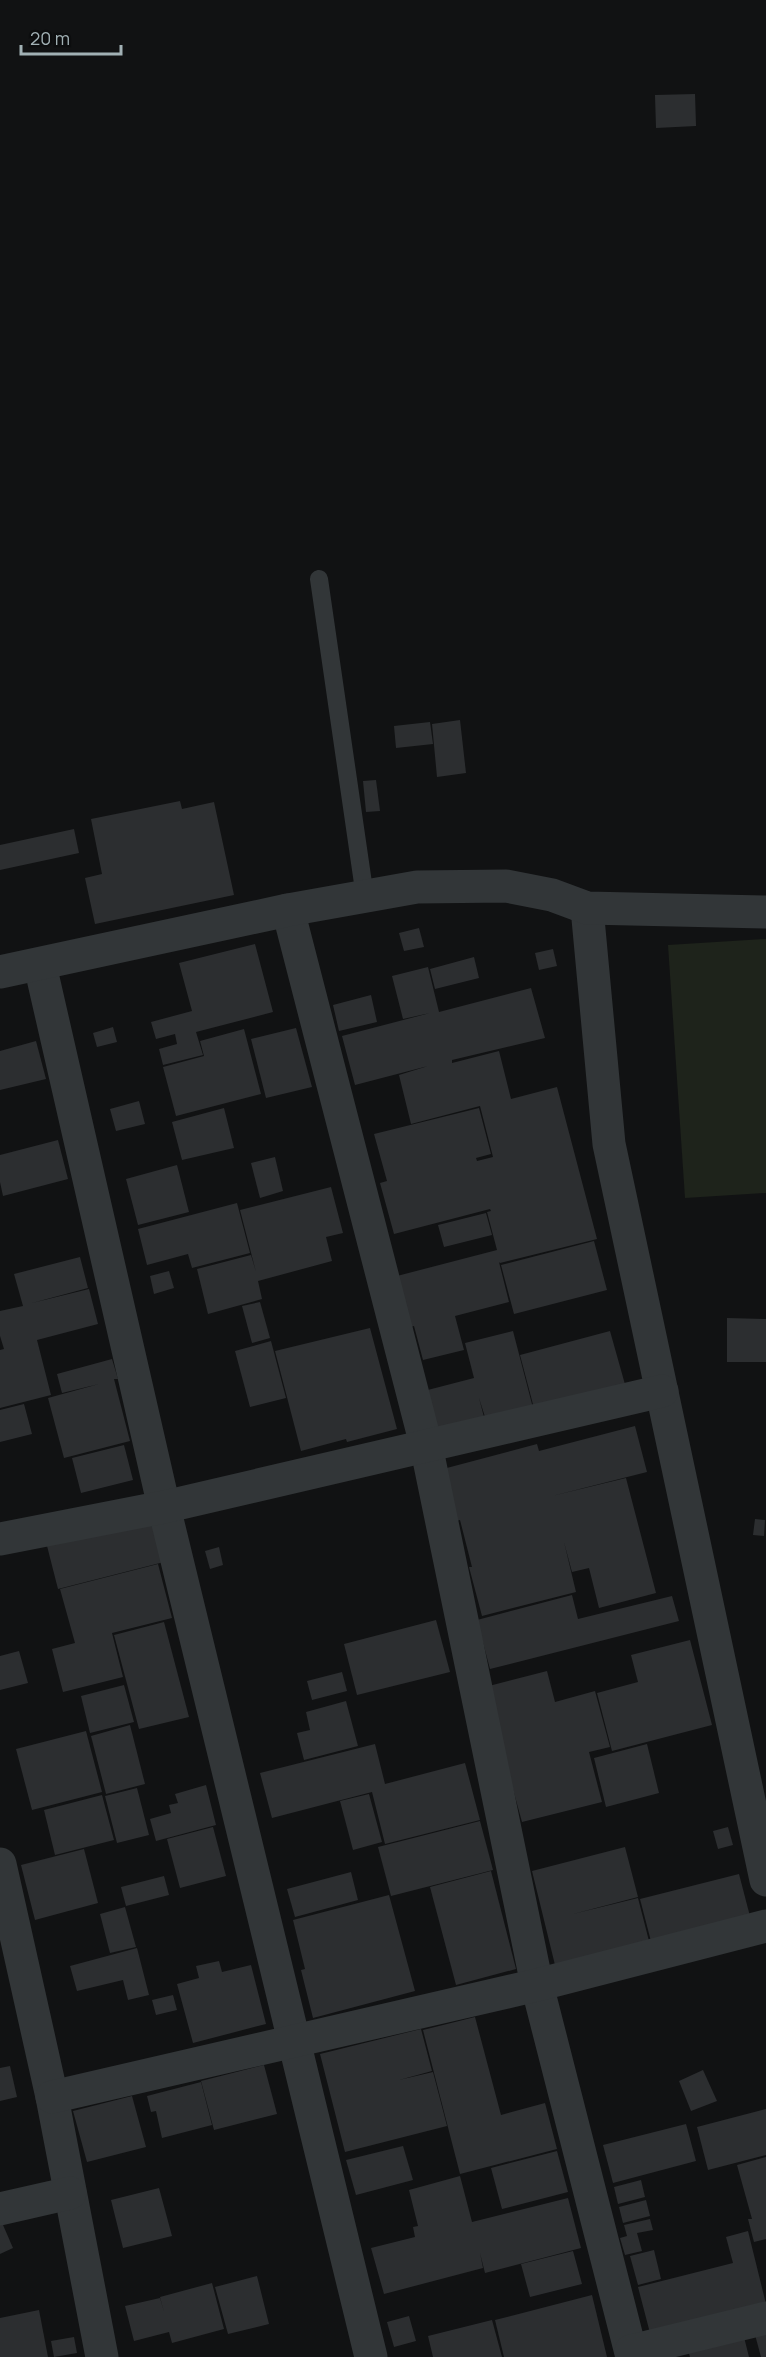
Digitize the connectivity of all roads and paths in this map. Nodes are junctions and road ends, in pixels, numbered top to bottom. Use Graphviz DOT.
graph roads {
  1 [pos="319,579"];
  2 [pos="365,897"];
  3 [pos="587,908"];
  4 [pos="288,910"];
  5 [pos="766,912"];
  6 [pos="40,965"];
  7 [pos="0,972"];
  8 [pos="662,1391"];
  9 [pos="426,1445"];
  10 [pos="164,1507"];
  11 [pos="0,1539"];
  12 [pos="0,1864"];
  13 [pos="766,1880"];
  14 [pos="766,1926"];
  15 [pos="13,1985"];
  16 [pos="537,1985"];
  17 [pos="294,2039"];
  18 [pos="52,2097"];
  19 [pos="70,2193"];
  20 [pos="0,2209"];
  21 [pos="766,2318"];
  22 [pos="632,2354"];
  23 [pos="102,2357"];
  24 [pos="371,2357"];
  1 -- 2 [label="lane"];
  2 -- 3 [label="street"];
  2 -- 4 [label="street"];
  3 -- 5 [label="street"];
  3 -- 8 [label="street"];
  4 -- 6 [label="street"];
  4 -- 9 [label="street"];
  6 -- 7 [label="street"];
  6 -- 10 [label="street"];
  8 -- 9 [label="street"];
  8 -- 13 [label="street"];
  9 -- 10 [label="street"];
  9 -- 16 [label="street"];
  10 -- 11 [label="street"];
  10 -- 17 [label="street"];
  12 -- 15 [label="street"];
  14 -- 16 [label="street"];
  15 -- 18 [label="street"];
  16 -- 17 [label="street"];
  16 -- 22 [label="street"];
  17 -- 18 [label="street"];
  17 -- 24 [label="street"];
  18 -- 19 [label="street"];
  19 -- 20 [label="street"];
  19 -- 23 [label="street"];
  21 -- 22 [label="street"];
}
